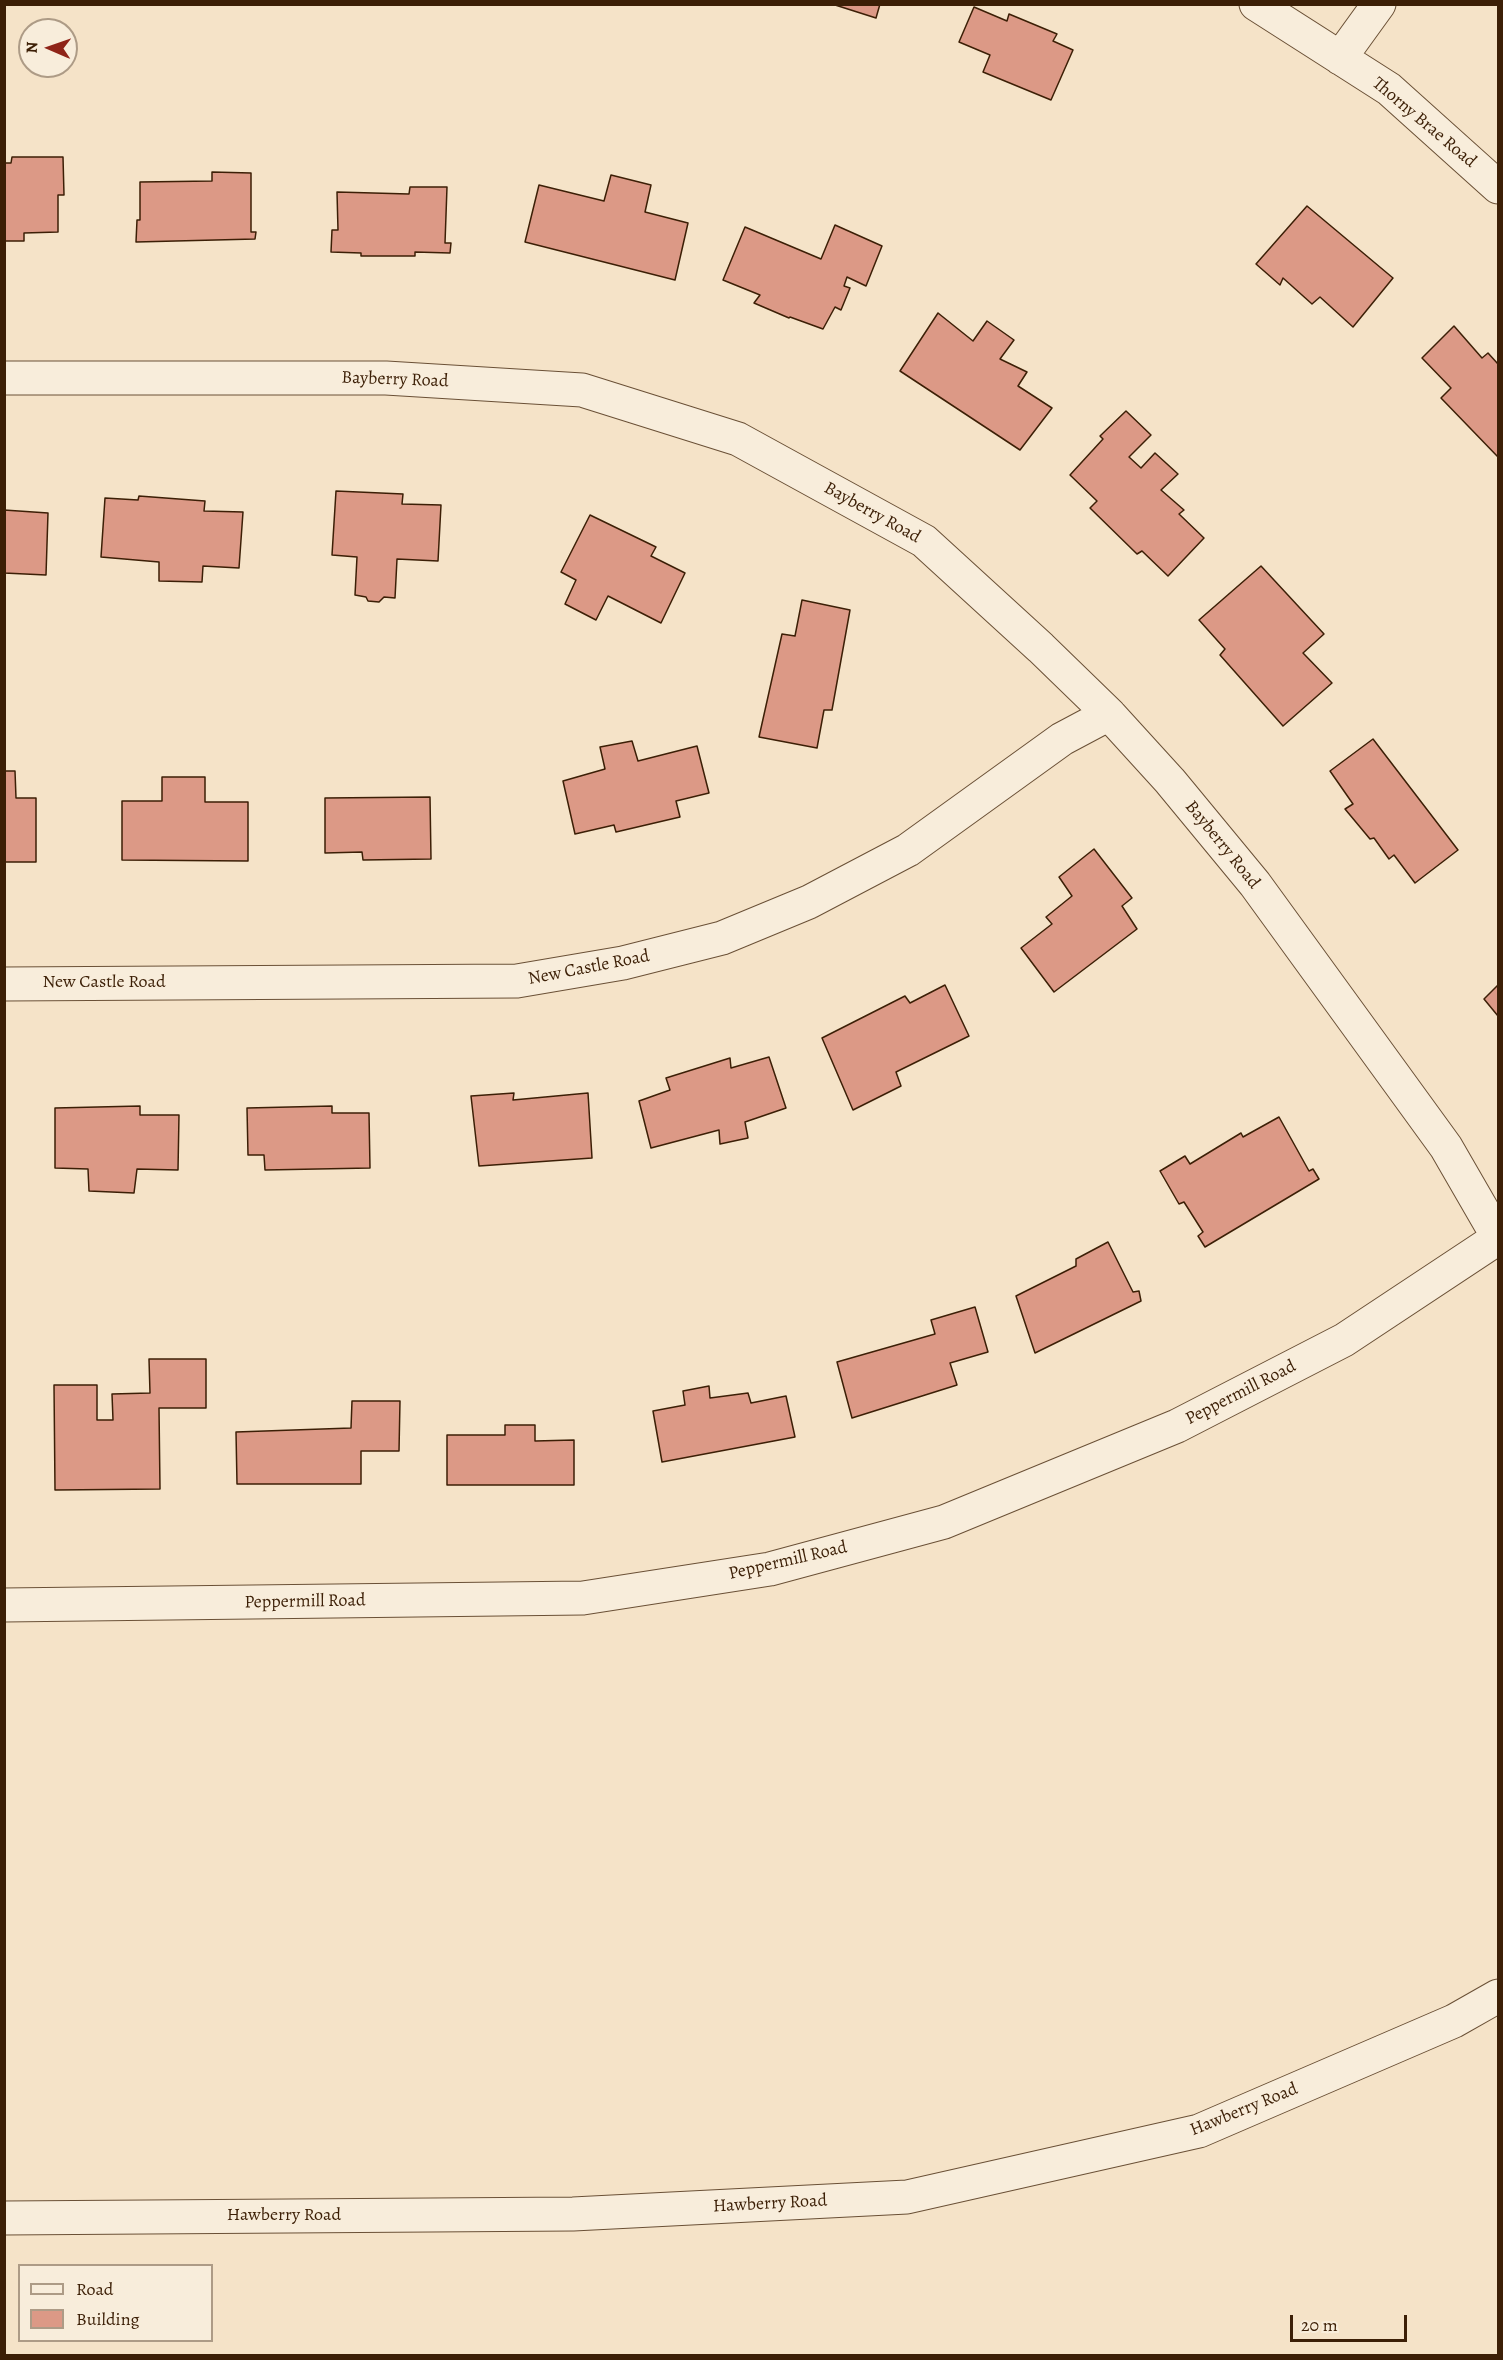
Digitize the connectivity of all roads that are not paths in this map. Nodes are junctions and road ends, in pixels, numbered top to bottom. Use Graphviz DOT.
graph roads {
  1 [pos="1256,4"];
  2 [pos="1379,4"];
  3 [pos="1340,58"];
  4 [pos="1498,187"];
  5 [pos="4,378"];
  6 [pos="1109,714"];
  7 [pos="4,984"];
  8 [pos="1498,1237"];
  9 [pos="4,1605"];
  10 [pos="1498,1996"];
  11 [pos="4,2218"];
  1 -- 3 [label="street, Thorny Brae Road"];
  2 -- 3 [label="street"];
  3 -- 4 [label="street, Thorny Brae Road"];
  5 -- 6 [label="street, Bayberry Road"];
  6 -- 7 [label="street, New Castle Road"];
  6 -- 8 [label="street, Bayberry Road"];
  8 -- 9 [label="street, Peppermill Road"];
  10 -- 11 [label="street, Hawberry Road"];
}
